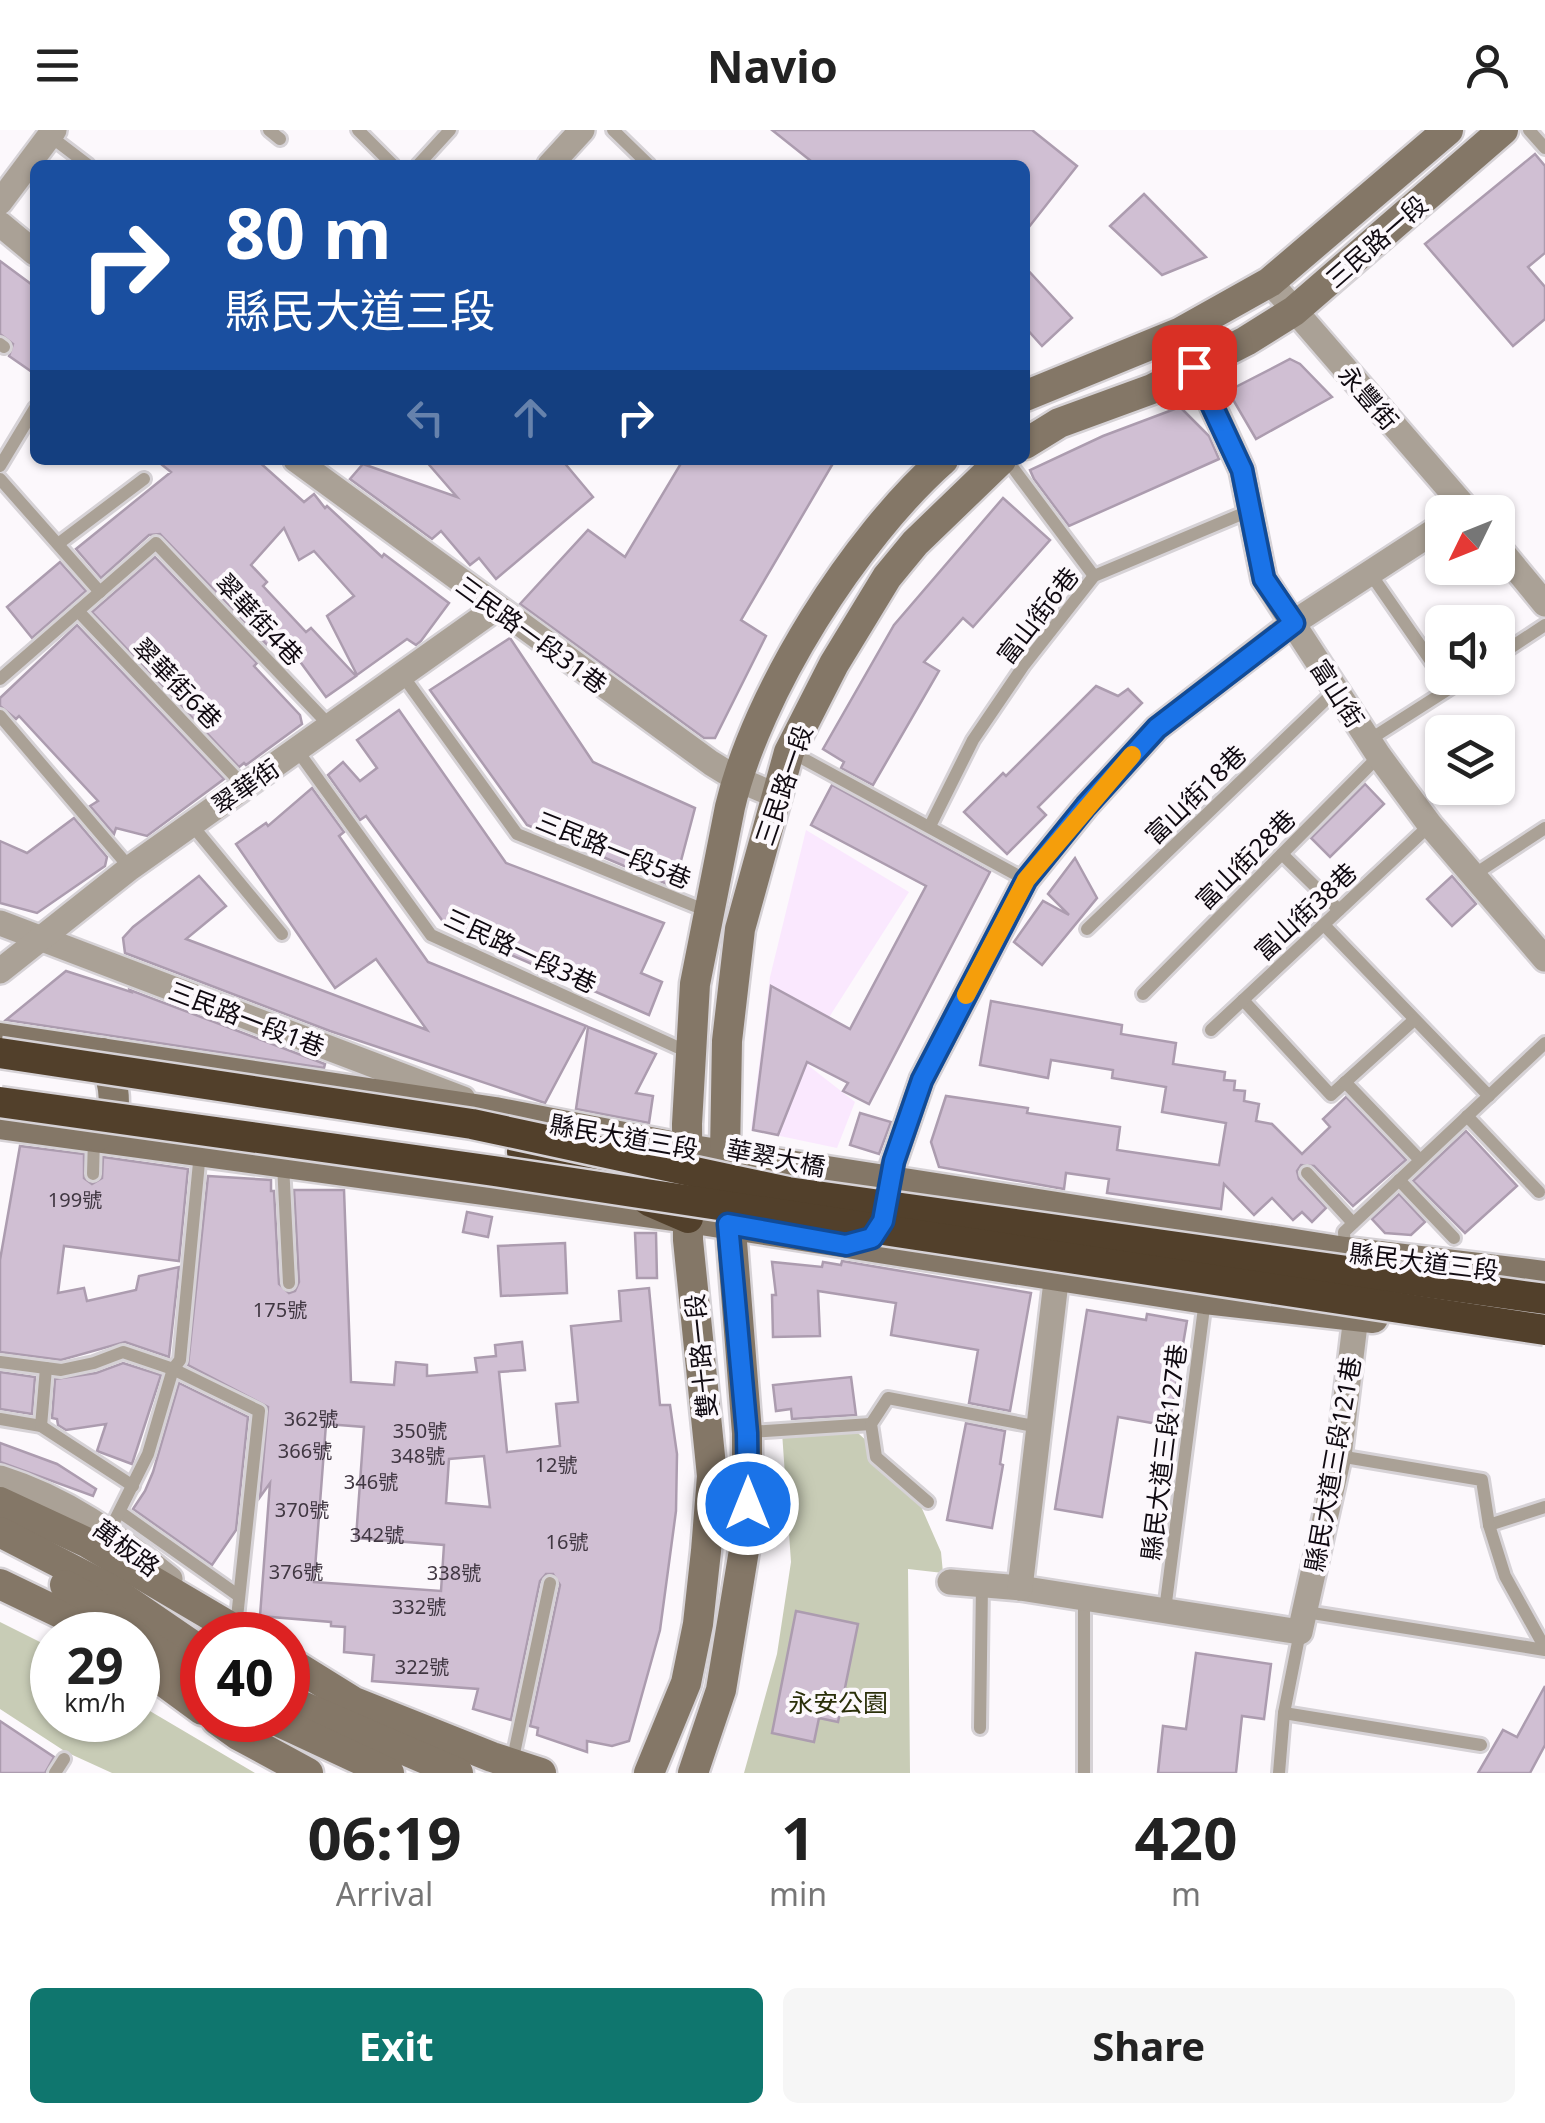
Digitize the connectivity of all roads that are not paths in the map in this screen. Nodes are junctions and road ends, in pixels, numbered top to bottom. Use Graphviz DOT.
graph roads {
  1 [pos="358,130"];
  2 [pos="582,130"];
  3 [pos="613,130"];
  4 [pos="1448,130"];
  5 [pos="1503,130"];
  6 [pos="1529,130"];
  7 [pos="48,132"];
  8 [pos="441,133"];
  9 [pos="1545,148"];
  10 [pos="82,160"];
  11 [pos="388,160"];
  12 [pos="422,160"];
  13 [pos="555,160"];
  14 [pos="644,160"];
  15 [pos="0,202"];
  16 [pos="0,224"];
  17 [pos="30,249"];
  18 [pos="1270,282"];
  19 [pos="1294,311"];
  20 [pos="1180,332"];
  21 [pos="1194,367"];
  22 [pos="1030,394"];
  23 [pos="30,416"];
  24 [pos="1030,441"];
  25 [pos="304,465"];
  26 [pos="938,465"];
  27 [pos="999,465"];
  28 [pos="1008,465"];
  29 [pos="0,466"];
  30 [pos="0,478"];
  31 [pos="144,479"];
  32 [pos="1452,495"];
  33 [pos="1249,511"];
  34 [pos="887,518"];
  35 [pos="1425,537"];
  36 [pos="915,543"];
  37 [pos="58,544"];
  38 [pos="1515,568"];
  39 [pos="1370,573"];
  40 [pos="1094,576"];
  41 [pos="100,592"];
  42 [pos="1545,604"];
  43 [pos="496,608"];
  44 [pos="78,611"];
  45 [pos="1294,623"];
  46 [pos="1545,624"];
  47 [pos="1515,644"];
  48 [pos="1425,652"];
  49 [pos="402,676"];
  50 [pos="0,679"];
  51 [pos="1335,691"];
  52 [pos="1430,695"];
  53 [pos="0,716"];
  54 [pos="330,726"];
  55 [pos="1374,748"];
  56 [pos="297,750"];
  57 [pos="789,752"];
  58 [pos="737,779"];
  59 [pos="245,787"];
  60 [pos="775,795"];
  61 [pos="191,824"];
  62 [pos="1430,824"];
  63 [pos="930,826"];
  64 [pos="1545,828"];
  65 [pos="1282,854"];
  66 [pos="130,868"];
  67 [pos="1475,874"];
  68 [pos="1026,880"];
  69 [pos="707,910"];
  70 [pos="1339,910"];
  71 [pos="0,923"];
  72 [pos="1324,924"];
  73 [pos="1087,928"];
  74 [pos="282,934"];
  75 [pos="38,939"];
  76 [pos="1545,959"];
  77 [pos="0,971"];
  78 [pos="1142,994"];
  79 [pos="1243,1000"];
  80 [pos="1414,1020"];
  81 [pos="1210,1030"];
  82 [pos="0,1038"];
  83 [pos="1545,1044"];
  84 [pos="0,1053"];
  85 [pos="102,1053"];
  86 [pos="690,1053"];
  87 [pos="0,1074"];
  88 [pos="1346,1082"];
  89 [pos="1489,1096"];
  90 [pos="0,1102"];
  91 [pos="496,1112"];
  92 [pos="1467,1116"];
  93 [pos="0,1124"];
  94 [pos="94,1138"];
  95 [pos="200,1152"];
  96 [pos="687,1159"];
  97 [pos="1420,1160"];
  98 [pos="283,1164"];
  99 [pos="726,1164"];
  100 [pos="1306,1173"];
  101 [pos="93,1174"];
  102 [pos="888,1180"];
  103 [pos="1398,1180"];
  104 [pos="1538,1192"];
  105 [pos="688,1218"];
  106 [pos="728,1224"];
  107 [pos="1349,1238"];
  108 [pos="1454,1238"];
  109 [pos="846,1245"];
  110 [pos="1057,1273"];
  111 [pos="1545,1276"];
  112 [pos="289,1283"];
  113 [pos="1205,1299"];
  114 [pos="1545,1299"];
  115 [pos="1356,1316"];
  116 [pos="1545,1330"];
  117 [pos="1545,1344"];
  118 [pos="0,1362"];
  119 [pos="46,1368"];
  120 [pos="173,1369"];
  121 [pos="0,1419"];
  122 [pos="871,1424"];
  123 [pos="41,1426"];
  124 [pos="1040,1427"];
  125 [pos="747,1433"];
  126 [pos="1339,1456"];
  127 [pos="0,1478"];
  128 [pos="132,1486"];
  129 [pos="0,1502"];
  130 [pos="928,1502"];
  131 [pos="1545,1507"];
  132 [pos="1489,1525"];
  133 [pos="106,1528"];
  134 [pos="0,1532"];
  135 [pos="0,1553"];
  136 [pos="950,1582"];
  137 [pos="550,1583"];
  138 [pos="0,1584"];
  139 [pos="982,1585"];
  140 [pos="1020,1588"];
  141 [pos="0,1596"];
  142 [pos="239,1596"];
  143 [pos="1084,1598"];
  144 [pos="1165,1610"];
  145 [pos="31,1612"];
  146 [pos="58,1612"];
  147 [pos="106,1612"];
  148 [pos="212,1612"];
  149 [pos="236,1612"];
  150 [pos="1303,1622"];
  151 [pos="180,1637"];
  152 [pos="1545,1649"];
  153 [pos="310,1675"];
  154 [pos="160,1696"];
  155 [pos="310,1709"];
  156 [pos="1284,1713"];
  157 [pos="980,1728"];
  158 [pos="310,1736"];
  159 [pos="251,1742"];
  160 [pos="1482,1745"];
  161 [pos="64,1759"];
  162 [pos="522,1770"];
  163 [pos="55,1773"];
  164 [pos="298,1773"];
  165 [pos="308,1773"];
  166 [pos="389,1773"];
  167 [pos="458,1773"];
  168 [pos="649,1773"];
  169 [pos="693,1773"];
  170 [pos="1084,1773"];
  171 [pos="1279,1773"];
  1 -- 11 [label="lane"];
  2 -- 13 [label="street"];
  3 -- 14 [label="lane"];
  4 -- 18 [label="street, 三民路一段"];
  5 -- 19 [label="street, 三民路一段"];
  6 -- 9 [label="lane"];
  7 -- 10 [label="lane"];
  7 -- 15 [label="street"];
  8 -- 12 [label="lane"];
  16 -- 17 [label="street"];
  18 -- 19 [label="street, 永豐街"];
  18 -- 20 [label="street, 三民路一段"];
  19 -- 21 [label="street, 三民路一段"];
  19 -- 32 [label="street, 永豐街"];
  20 -- 21 [label="street, 富山街"];
  20 -- 22 [label="street, 三民路一段"];
  21 -- 24 [label="street, 三民路一段"];
  21 -- 33 [label="street, 富山街"];
  23 -- 29 [label="lane"];
  25 -- 43 [label="street, 三民路一段31巷"];
  26 -- 34 [label="street, 三民路一段"];
  27 -- 36 [label="street, 三民路一段"];
  28 -- 40 [label="lane"];
  30 -- 37 [label="lane"];
  31 -- 37 [label="lane"];
  33 -- 40 [label="lane, 富山街6巷"];
  33 -- 45 [label="street, 富山街"];
  34 -- 36 [label="street"];
  34 -- 58 [label="street, 三民路一段"];
  35 -- 39 [label="street"];
  36 -- 57 [label="street, 三民路一段"];
  37 -- 41 [label="lane"];
  38 -- 42 [label="street"];
  39 -- 45 [label="street"];
  39 -- 48 [label="lane"];
  40 -- 63 [label="lane, 富山街6巷"];
  41 -- 44 [label="lane"];
  41 -- 54 [label="lane, 翠華街4巷"];
  43 -- 49 [label="street, 翠華街"];
  43 -- 58 [label="street, 三民路一段31巷"];
  44 -- 50 [label="lane"];
  44 -- 59 [label="lane, 翠華街6巷"];
  45 -- 51 [label="street, 富山街"];
  45 -- 68 [label="street"];
  46 -- 47 [label="lane"];
  49 -- 54 [label="street, 翠華街"];
  49 -- 69 [label="lane, 三民路一段5巷"];
  51 -- 55 [label="street, 富山街"];
  51 -- 73 [label="lane, 富山街18巷"];
  52 -- 55 [label="lane, 富山街28巷"];
  53 -- 66 [label="lane"];
  54 -- 56 [label="street, 翠華街"];
  55 -- 62 [label="street, 富山街"];
  55 -- 65 [label="lane, 富山街28巷"];
  56 -- 59 [label="street, 翠華街"];
  56 -- 86 [label="lane, 三民路一段3巷"];
  57 -- 60 [label="street, 三民路一段"];
  57 -- 63 [label="lane"];
  58 -- 60 [label="street, 三民路一段31巷"];
  58 -- 69 [label="street, 三民路一段"];
  59 -- 61 [label="street, 翠華街"];
  60 -- 99 [label="street, 三民路一段"];
  61 -- 66 [label="street, 翠華街"];
  61 -- 74 [label="lane"];
  62 -- 67 [label="street, 富山街"];
  62 -- 70 [label="lane, 富山街38巷"];
  63 -- 68 [label="lane"];
  64 -- 67 [label="lane"];
  65 -- 70 [label="lane"];
  65 -- 78 [label="lane, 富山街28巷"];
  66 -- 75 [label="street, 翠華街"];
  67 -- 76 [label="street, 富山街"];
  68 -- 102 [label="street"];
  69 -- 86 [label="street, 三民路一段"];
  70 -- 72 [label="lane, 富山街38巷"];
  71 -- 75 [label="street, 三民路一段1巷"];
  72 -- 79 [label="lane, 富山街38巷"];
  72 -- 80 [label="lane"];
  75 -- 77 [label="street, 翠華街"];
  75 -- 91 [label="street, 三民路一段1巷"];
  79 -- 81 [label="lane, 富山街38巷"];
  79 -- 88 [label="lane"];
  80 -- 88 [label="lane"];
  80 -- 89 [label="lane"];
  82 -- 85 [label="street, 縣民大道三段"];
  83 -- 89 [label="lane"];
  84 -- 114 [label="highway, 華翠大橋, bridge"];
  85 -- 91 [label="street, 縣民大道三段"];
  85 -- 94 [label="street"];
  86 -- 96 [label="street, 三民路一段"];
  87 -- 105 [label="highway"];
  88 -- 97 [label="lane"];
  89 -- 92 [label="lane"];
  90 -- 116 [label="highway, bridge"];
  91 -- 96 [label="street, 縣民大道三段"];
  92 -- 97 [label="lane"];
  92 -- 104 [label="lane"];
  93 -- 94 [label="street"];
  94 -- 95 [label="street"];
  94 -- 101 [label="lane"];
  95 -- 98 [label="street"];
  95 -- 120 [label="lane"];
  96 -- 99 [label="street, 縣民大道三段"];
  96 -- 105 [label="street, 雙十路一段"];
  97 -- 103 [label="lane"];
  98 -- 105 [label="street"];
  98 -- 112 [label="lane"];
  99 -- 102 [label="street, 縣民大道三段"];
  99 -- 106 [label="street, 雙十路一段"];
  100 -- 107 [label="lane"];
  102 -- 107 [label="street, 縣民大道三段"];
  102 -- 109 [label="street"];
  103 -- 107 [label="lane"];
  103 -- 108 [label="lane"];
  105 -- 106 [label="street"];
  105 -- 168 [label="street, 雙十路一段"];
  106 -- 109 [label="street"];
  106 -- 125 [label="street, 雙十路一段"];
  107 -- 111 [label="street, 縣民大道三段"];
  107 -- 115 [label="street, 縣民大道三段121巷"];
  109 -- 110 [label="street"];
  110 -- 113 [label="street"];
  110 -- 124 [label="street"];
  113 -- 115 [label="street"];
  113 -- 144 [label="lane, 縣民大道三段127巷"];
  115 -- 117 [label="street"];
  115 -- 126 [label="street, 縣民大道三段121巷"];
  118 -- 119 [label="lane"];
  119 -- 120 [label="lane"];
  119 -- 123 [label="lane"];
  120 -- 128 [label="lane"];
  120 -- 142 [label="lane"];
  121 -- 123 [label="lane"];
  122 -- 124 [label="lane"];
  122 -- 125 [label="lane"];
  122 -- 130 [label="lane"];
  123 -- 128 [label="lane"];
  124 -- 140 [label="street"];
  125 -- 169 [label="street, 雙十路一段"];
  126 -- 132 [label="lane"];
  126 -- 150 [label="street, 縣民大道三段121巷"];
  127 -- 133 [label="street, 萬板路"];
  128 -- 133 [label="lane"];
  129 -- 133 [label="street"];
  131 -- 132 [label="lane"];
  132 -- 152 [label="lane"];
  133 -- 142 [label="lane"];
  133 -- 148 [label="street"];
  134 -- 151 [label="street"];
  135 -- 147 [label="street"];
  136 -- 139 [label="street"];
  137 -- 162 [label="lane"];
  138 -- 146 [label="street"];
  139 -- 140 [label="street"];
  139 -- 157 [label="lane"];
  140 -- 143 [label="street"];
  141 -- 145 [label="street"];
  142 -- 149 [label="lane"];
  143 -- 144 [label="street"];
  143 -- 170 [label="lane"];
  144 -- 150 [label="street"];
  150 -- 152 [label="lane"];
  150 -- 156 [label="lane"];
  153 -- 162 [label="street"];
  154 -- 164 [label="street"];
  155 -- 167 [label="street"];
  156 -- 160 [label="lane"];
  156 -- 171 [label="lane"];
  158 -- 166 [label="street"];
  159 -- 165 [label="street"];
  161 -- 163 [label="lane"];
}
